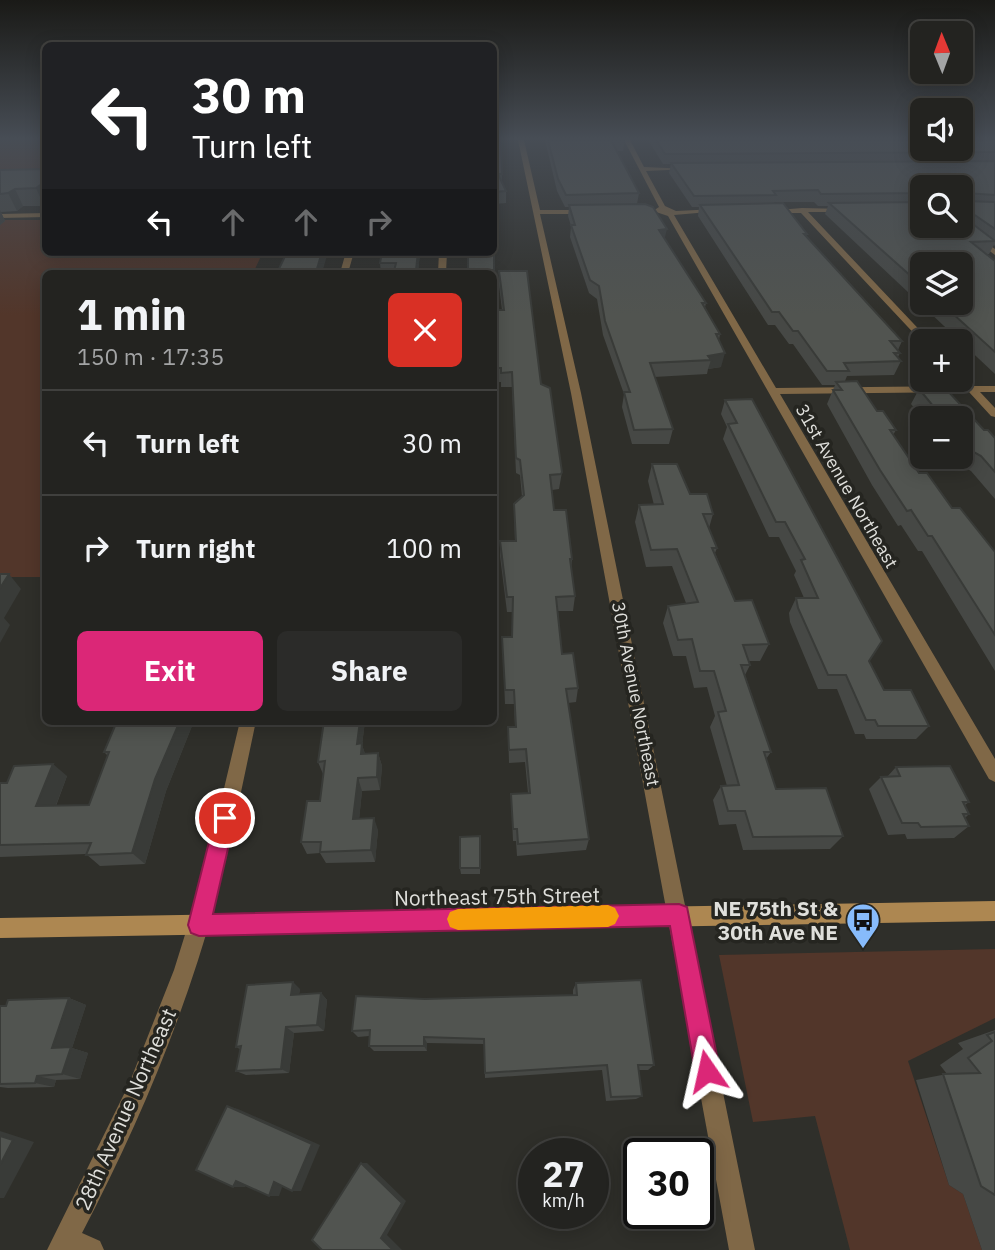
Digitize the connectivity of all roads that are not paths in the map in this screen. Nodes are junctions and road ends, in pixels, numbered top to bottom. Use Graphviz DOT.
graph roads {
  1 [pos="534,198"];
  2 [pos="658,198"];
  3 [pos="802,210"];
  4 [pos="854,210"];
  5 [pos="643,211"];
  6 [pos="665,211"];
  7 [pos="720,211"];
  8 [pos="762,211"];
  9 [pos="537,212"];
  10 [pos="603,212"];
  11 [pos="42,215"];
  12 [pos="0,216"];
  13 [pos="973,236"];
  14 [pos="995,253"];
  15 [pos="915,329"];
  16 [pos="910,390"];
  17 [pos="973,390"];
  18 [pos="995,390"];
  19 [pos="771,391"];
  20 [pos="973,391"];
  21 [pos="995,414"];
  22 [pos="247,725"];
  23 [pos="995,774"];
  24 [pos="995,911"];
  25 [pos="679,915"];
  26 [pos="199,925"];
  27 [pos="0,928"];
  28 [pos="64,1244"];
  29 [pos="91,1250"];
  30 [pos="742,1250"];
  1 -- 9 [label="street, 30th Avenue Northeast"];
  2 -- 6 [label="street, 31st Avenue Northeast"];
  3 -- 4 [label="street"];
  3 -- 8 [label="street"];
  3 -- 15 [label="street"];
  5 -- 6 [label="street"];
  6 -- 7 [label="street"];
  6 -- 19 [label="street, 31st Avenue Northeast"];
  9 -- 10 [label="street"];
  9 -- 25 [label="street, 30th Avenue Northeast"];
  11 -- 12 [label="street"];
  13 -- 14 [label="street"];
  16 -- 19 [label="street"];
  17 -- 18 [label="street"];
  19 -- 23 [label="street, 31st Avenue Northeast"];
  20 -- 21 [label="street"];
  22 -- 26 [label="street, 28th Avenue Northeast"];
  24 -- 25 [label="main road, Northeast 75th Street"];
  25 -- 26 [label="main road, Northeast 75th Street"];
  25 -- 30 [label="street, 30th Avenue Northeast"];
  26 -- 27 [label="main road, Northeast 75th Street"];
  26 -- 28 [label="street, 28th Avenue Northeast"];
  28 -- 29 [label="street"];
}
